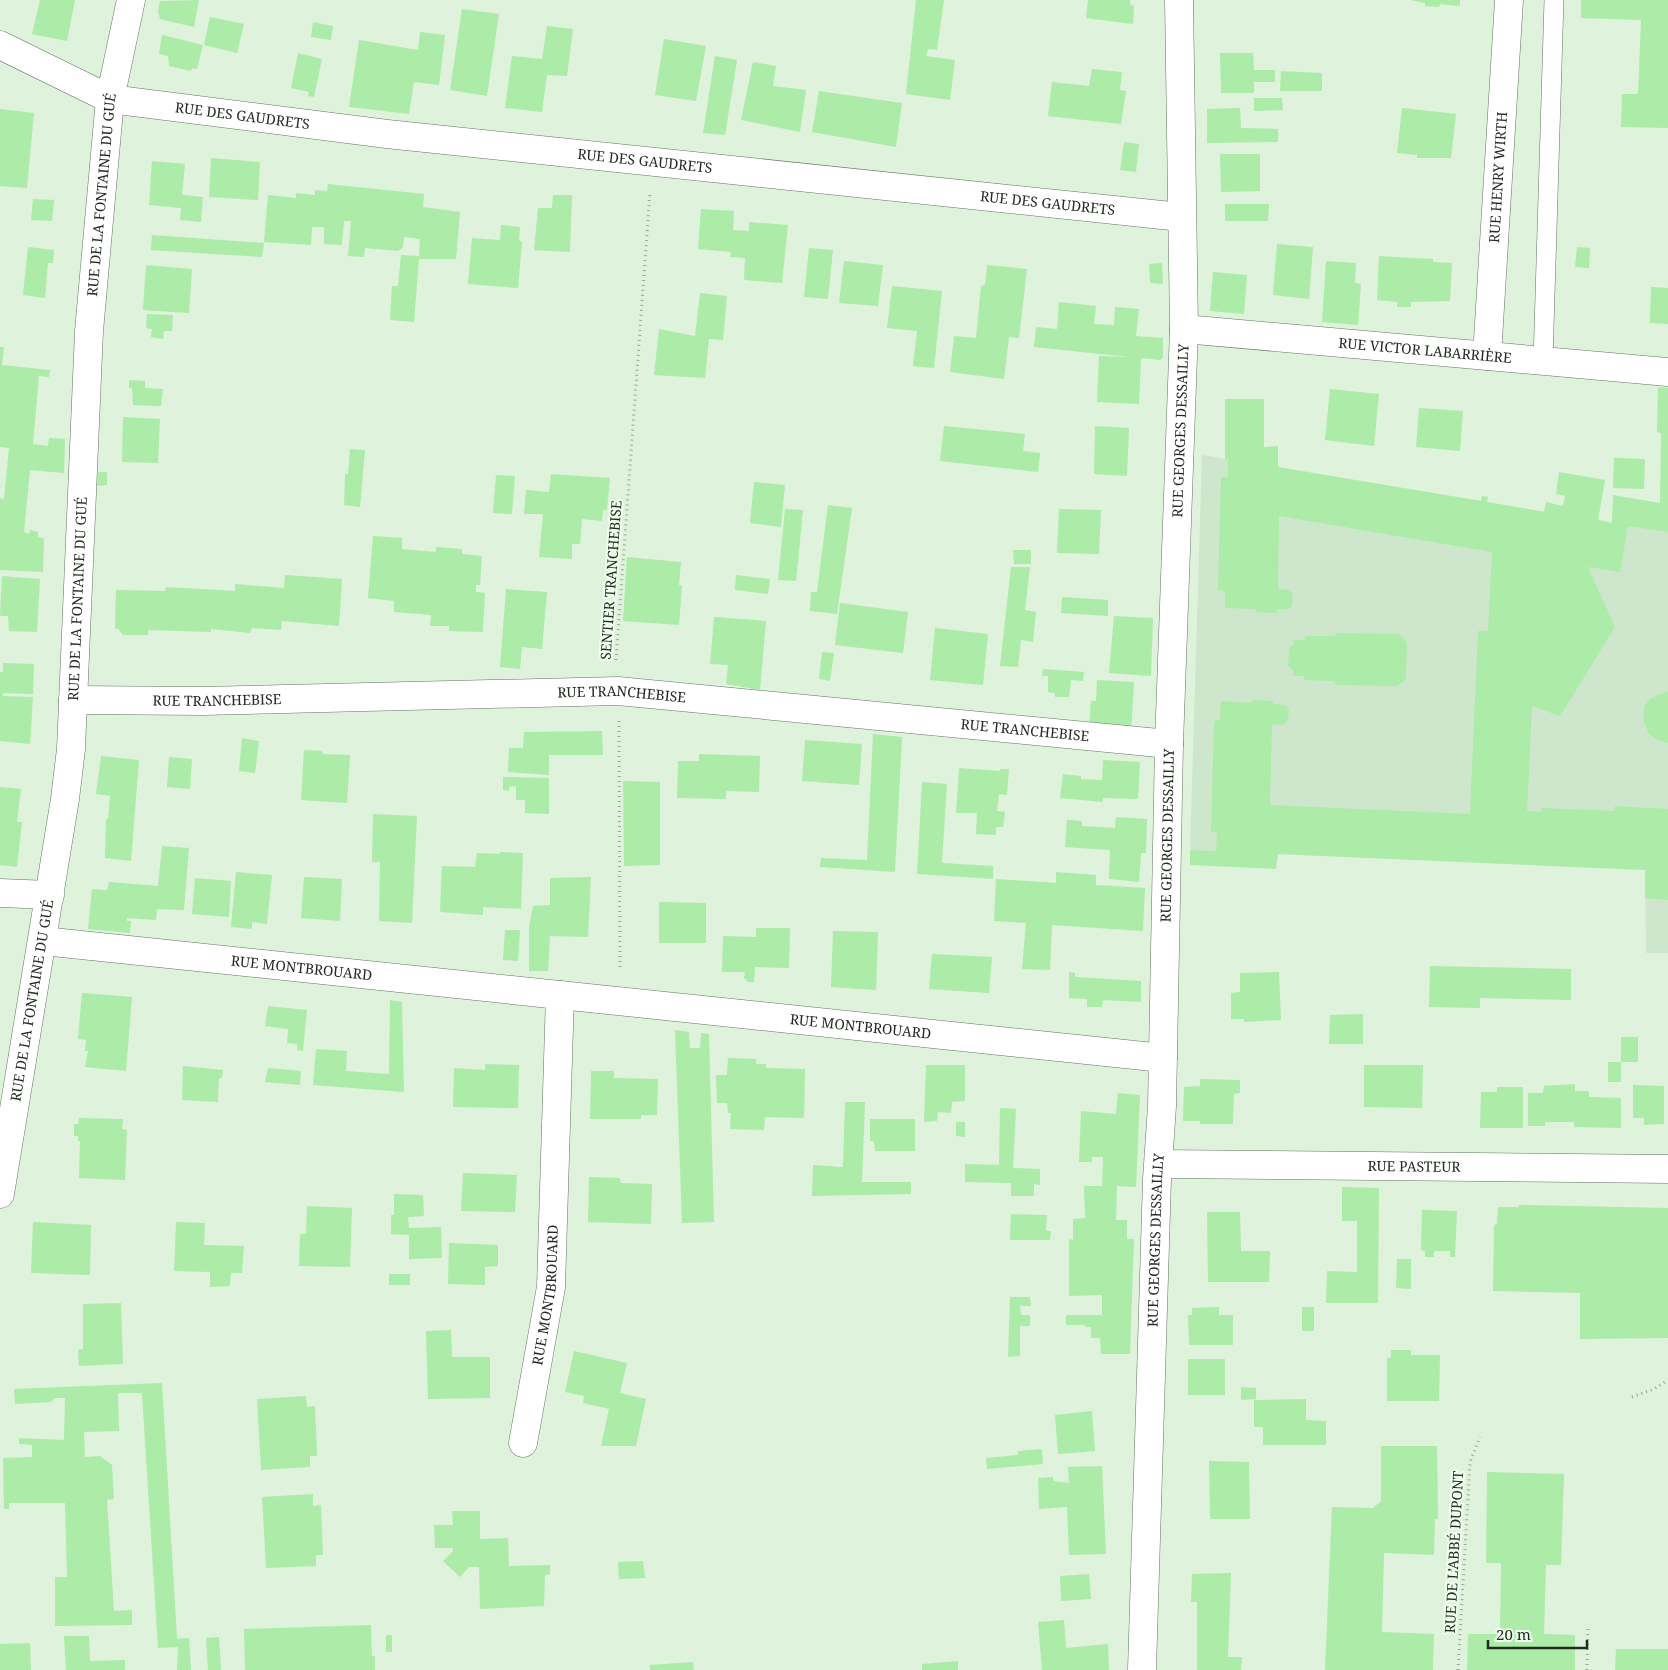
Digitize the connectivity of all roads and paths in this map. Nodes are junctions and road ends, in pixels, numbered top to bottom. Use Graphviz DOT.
graph roads {
  1 [pos="132,0"];
  2 [pos="1179,0"];
  3 [pos="1509,0"];
  4 [pos="1554,0"];
  5 [pos="0,45"];
  6 [pos="110,99"];
  7 [pos="653,162"];
  8 [pos="1181,217"];
  9 [pos="1184,329"];
  10 [pos="1487,356"];
  11 [pos="1543,361"];
  12 [pos="1668,372"];
  13 [pos="618,691"];
  14 [pos="73,700"];
  15 [pos="1169,744"];
  16 [pos="0,893"];
  17 [pos="50,894"];
  18 [pos="43,940"];
  19 [pos="560,995"];
  20 [pos="621,1001"];
  21 [pos="1163,1058"];
  22 [pos="1159,1164"];
  23 [pos="1668,1169"];
  24 [pos="0,1194"];
  25 [pos="1668,1380"];
  26 [pos="1632,1397"];
  27 [pos="1480,1437"];
  28 [pos="522,1442"];
  29 [pos="1588,1625"];
  30 [pos="1142,1670"];
  31 [pos="1458,1670"];
  32 [pos="1587,1670"];
  1 -- 6 [label="street, RUE DE LA FONTAINE DU GUÉ"];
  2 -- 8 [label="street, RUE GEORGES DESSAILLY"];
  3 -- 10 [label="street, RUE HENRY WIRTH"];
  4 -- 11 [label="lane"];
  5 -- 6 [label="street, RUE DES GAUDRETS"];
  6 -- 7 [label="street, RUE DES GAUDRETS"];
  6 -- 14 [label="street, RUE DE LA FONTAINE DU GUÉ"];
  7 -- 8 [label="street, RUE DES GAUDRETS"];
  7 -- 13 [label="path, SENTIER TRANCHEBISE"];
  8 -- 9 [label="street, RUE GEORGES DESSAILLY"];
  9 -- 10 [label="street, RUE VICTOR LABARRIÈRE"];
  9 -- 15 [label="street, RUE GEORGES DESSAILLY"];
  10 -- 11 [label="street, RUE VICTOR LABARRIÈRE"];
  11 -- 12 [label="street, RUE VICTOR LABARRIÈRE"];
  13 -- 14 [label="street, RUE TRANCHEBISE"];
  13 -- 15 [label="street, RUE TRANCHEBISE"];
  13 -- 20 [label="path, SENTIER TRANCHEBISE"];
  14 -- 17 [label="street, RUE DE LA FONTAINE DU GUÉ"];
  15 -- 21 [label="street, RUE GEORGES DESSAILLY"];
  16 -- 17 [label="street"];
  17 -- 18 [label="street, RUE DE LA FONTAINE DU GUÉ"];
  18 -- 19 [label="street, RUE MONTBROUARD"];
  18 -- 24 [label="street, RUE DE LA FONTAINE DU GUÉ"];
  19 -- 20 [label="street, RUE MONTBROUARD"];
  19 -- 28 [label="street, RUE MONTBROUARD"];
  20 -- 21 [label="street, RUE MONTBROUARD"];
  21 -- 22 [label="street, RUE GEORGES DESSAILLY"];
  22 -- 23 [label="street, RUE PASTEUR"];
  22 -- 30 [label="street, RUE GEORGES DESSAILLY"];
  25 -- 26 [label="path"];
  27 -- 31 [label="path, RUE DE L’ABBÉ DUPONT"];
  29 -- 32 [label="path"];
}
